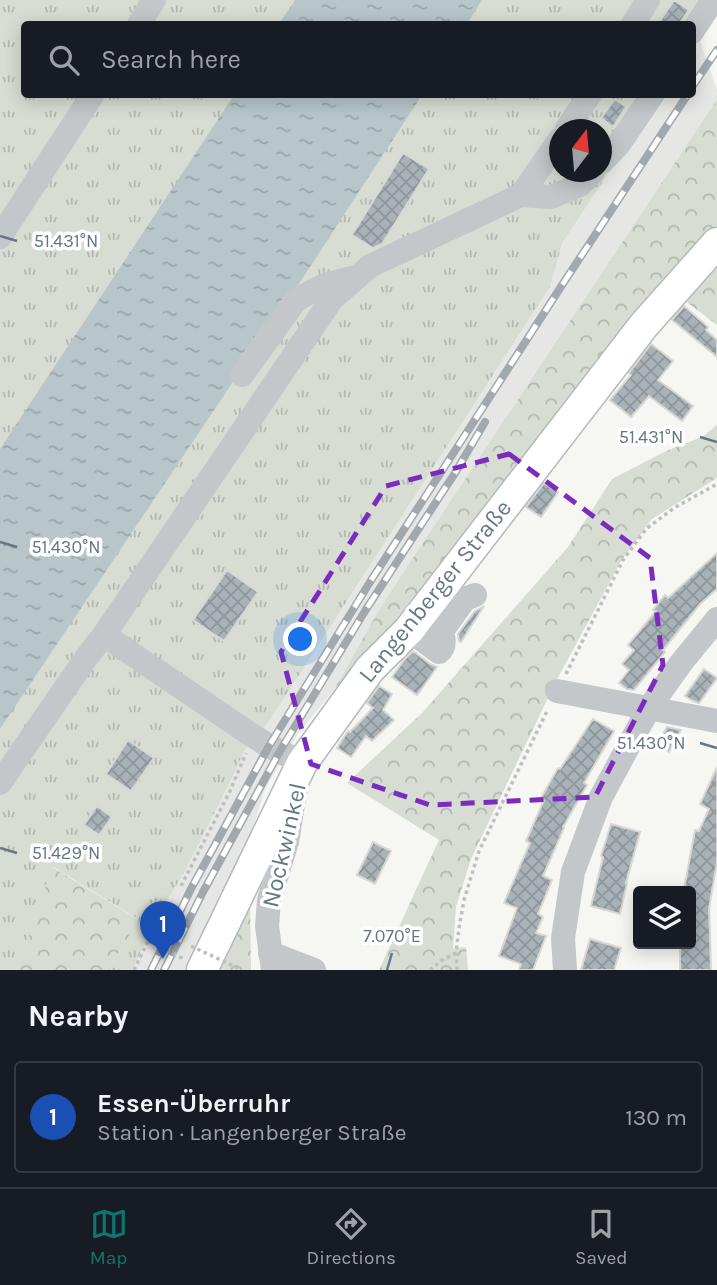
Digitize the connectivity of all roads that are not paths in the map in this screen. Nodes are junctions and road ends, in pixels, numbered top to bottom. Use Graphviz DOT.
graph roads {
  1 [pos="155,0"];
  2 [pos="649,0"];
  3 [pos="713,0"];
  4 [pos="141,21"];
  5 [pos="635,21"];
  6 [pos="696,26"];
  7 [pos="90,98"];
  8 [pos="587,98"];
  9 [pos="650,98"];
  10 [pos="573,119"];
  11 [pos="612,151"];
  12 [pos="549,154"];
  13 [pos="583,182"];
  14 [pos="521,195"];
  15 [pos="0,237"];
  16 [pos="717,243"];
  17 [pos="359,276"];
  18 [pos="242,375"];
  19 [pos="475,595"];
  20 [pos="717,620"];
  21 [pos="409,630"];
  22 [pos="104,635"];
  23 [pos="557,691"];
  24 [pos="649,708"];
  25 [pos="717,720"];
  26 [pos="302,763"];
  27 [pos="0,783"];
  28 [pos="192,958"];
  29 [pos="271,961"];
  30 [pos="314,970"];
  31 [pos="565,970"];
  1 -- 4 [label="street"];
  2 -- 5 [label="street"];
  3 -- 6 [label="street"];
  7 -- 15 [label="street"];
  8 -- 10 [label="street"];
  9 -- 11 [label="street"];
  12 -- 14 [label="street"];
  13 -- 14 [label="street"];
  14 -- 17 [label="street"];
  16 -- 21 [label="main road, Langenberger Straße"];
  17 -- 18 [label="street"];
  17 -- 22 [label="street"];
  19 -- 21 [label="street"];
  20 -- 24 [label="street"];
  21 -- 26 [label="main road, Langenberger Straße"];
  22 -- 26 [label="street"];
  22 -- 27 [label="street"];
  23 -- 24 [label="street"];
  24 -- 25 [label="street"];
  24 -- 31 [label="street"];
  26 -- 28 [label="main road, Langenberger Straße"];
  26 -- 29 [label="street, Nockwinkel"];
  29 -- 30 [label="street"];
}
